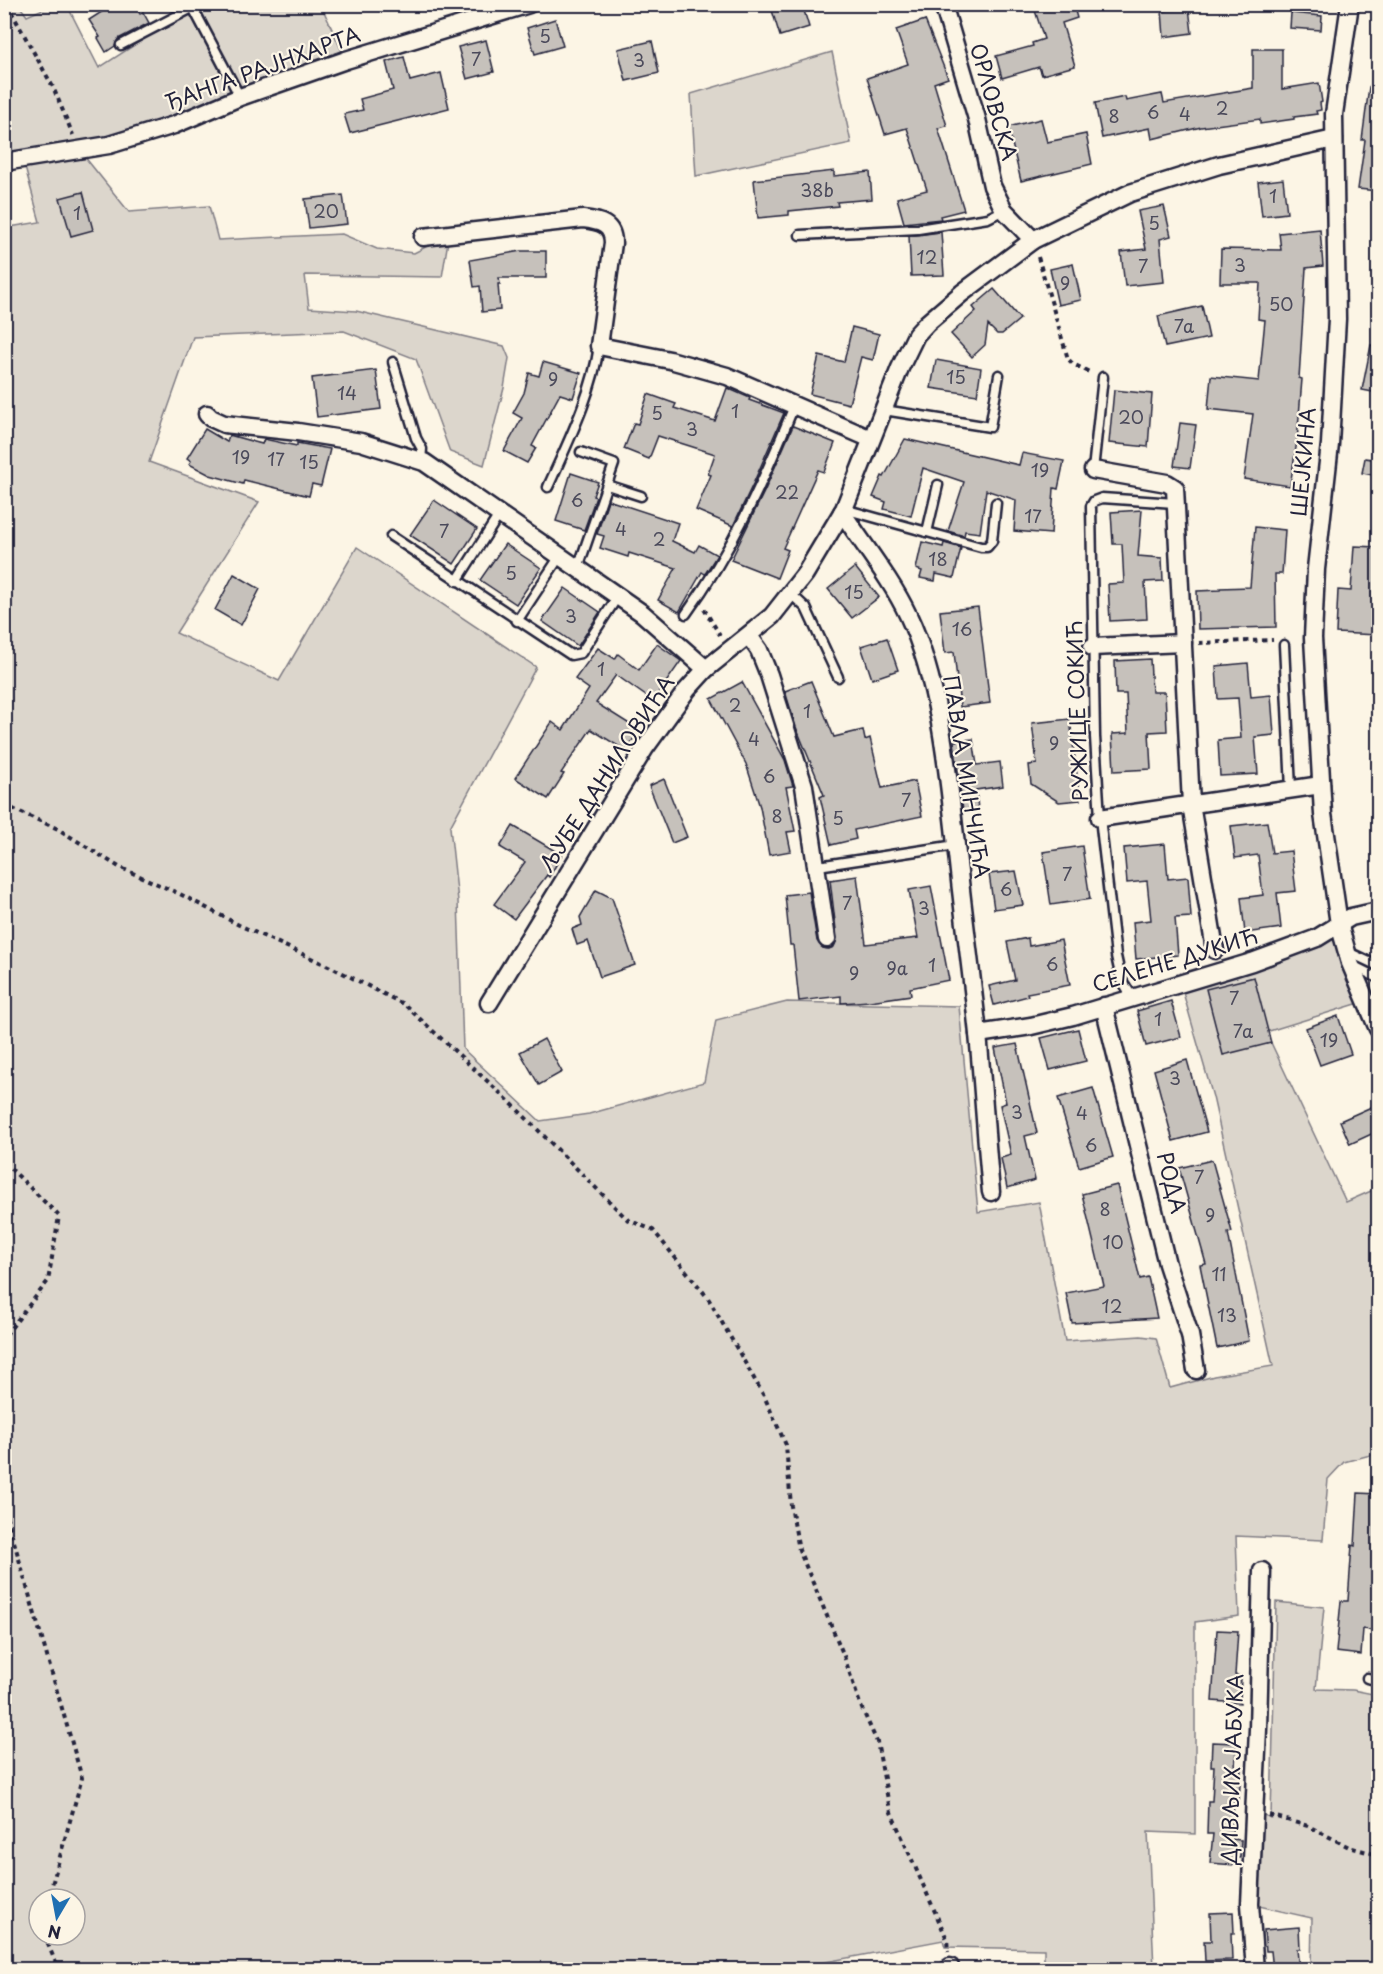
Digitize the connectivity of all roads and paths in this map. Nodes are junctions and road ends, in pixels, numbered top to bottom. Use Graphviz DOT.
graph roads {
  1 [pos="7,4"];
  2 [pos="529,4"];
  3 [pos="942,4"];
  4 [pos="1350,4"];
  5 [pos="192,6"];
  6 [pos="121,45"];
  7 [pos="240,98"];
  8 [pos="1334,139"];
  9 [pos="80,150"];
  10 [pos="4,162"];
  11 [pos="1004,210"];
  12 [pos="800,235"];
  13 [pos="423,237"];
  14 [pos="1033,240"];
  15 [pos="599,346"];
  16 [pos="393,362"];
  17 [pos="999,375"];
  18 [pos="1103,377"];
  19 [pos="794,406"];
  20 [pos="884,410"];
  21 [pos="207,414"];
  22 [pos="871,439"];
  23 [pos="581,452"];
  24 [pos="422,461"];
  25 [pos="1093,470"];
  26 [pos="607,485"];
  27 [pos="938,485"];
  28 [pos="548,487"];
  29 [pos="641,496"];
  30 [pos="996,503"];
  31 [pos="1175,503"];
  32 [pos="843,511"];
  33 [pos="499,515"];
  34 [pos="927,532"];
  35 [pos="391,536"];
  36 [pos="560,556"];
  37 [pos="578,568"];
  38 [pos="457,581"];
  39 [pos="791,594"];
  40 [pos="618,596"];
  41 [pos="697,598"];
  42 [pos="686,614"];
  43 [pos="517,621"];
  44 [pos="749,636"];
  45 [pos="1275,639"];
  46 [pos="1183,643"];
  47 [pos="1206,643"];
  48 [pos="1284,645"];
  49 [pos="1092,647"];
  50 [pos="732,649"];
  51 [pos="706,669"];
  52 [pos="838,677"];
  53 [pos="1321,784"];
  54 [pos="1291,789"];
  55 [pos="1191,804"];
  56 [pos="4,805"];
  57 [pos="1100,818"];
  58 [pos="956,844"];
  59 [pos="818,866"];
  60 [pos="1378,911"];
  61 [pos="1339,924"];
  62 [pos="827,939"];
  63 [pos="1215,950"];
  64 [pos="1348,957"];
  65 [pos="1378,966"];
  66 [pos="1378,978"];
  67 [pos="1133,998"];
  68 [pos="489,1003"];
  69 [pos="1104,1006"];
  70 [pos="1378,1029"];
  71 [pos="978,1034"];
  72 [pos="4,1162"];
  73 [pos="991,1192"];
  74 [pos="4,1337"];
  75 [pos="1196,1370"];
  76 [pos="4,1508"];
  77 [pos="1262,1571"];
  78 [pos="1367,1678"];
  79 [pos="1378,1680"];
  80 [pos="1254,1811"];
  81 [pos="1378,1855"];
  82 [pos="51,1887"];
  83 [pos="49,1947"];
  84 [pos="950,1968"];
  85 [pos="62,1970"];
  86 [pos="1255,1970"];
  1 -- 9 [label="path"];
  2 -- 7 [label="street, ЂАНГА РАЈНХАРТА"];
  3 -- 11 [label="street, ОРЛОВСКА"];
  4 -- 8 [label="street, ШЕЈКИНА"];
  5 -- 6 [label="lane"];
  5 -- 7 [label="lane"];
  7 -- 9 [label="street, ЂАНГА РАЈНХАРТА"];
  8 -- 14 [label="street, ЉУБЕ ДАНИЛОВИЋА"];
  8 -- 53 [label="street, ШЕЈКИНА"];
  9 -- 10 [label="street, ЂАНГА РАЈНХАРТА"];
  11 -- 12 [label="lane"];
  11 -- 14 [label="street, ОРЛОВСКА"];
  13 -- 15 [label="street"];
  14 -- 18 [label="path"];
  14 -- 20 [label="street, ЉУБЕ ДАНИЛОВИЋА"];
  15 -- 19 [label="street"];
  15 -- 28 [label="lane"];
  16 -- 24 [label="lane"];
  17 -- 20 [label="lane"];
  18 -- 25 [label="lane"];
  19 -- 22 [label="street"];
  19 -- 41 [label="lane"];
  20 -- 22 [label="street, ЉУБЕ ДАНИЛОВИЋА"];
  21 -- 24 [label="street"];
  22 -- 32 [label="street, ЉУБЕ ДАНИЛОВИЋА"];
  23 -- 26 [label="lane"];
  24 -- 33 [label="street"];
  25 -- 31 [label="street"];
  26 -- 29 [label="lane"];
  26 -- 37 [label="lane"];
  27 -- 34 [label="lane"];
  30 -- 34 [label="lane"];
  31 -- 46 [label="street"];
  31 -- 49 [label="lane, РУЖИЦЕ СОКИЋ"];
  32 -- 34 [label="lane"];
  32 -- 39 [label="street, ЉУБЕ ДАНИЛОВИЋА"];
  32 -- 58 [label="street, ПАВЛА МИНЧИЋА"];
  33 -- 36 [label="street"];
  33 -- 38 [label="lane"];
  35 -- 38 [label="lane"];
  36 -- 37 [label="street"];
  36 -- 43 [label="lane"];
  37 -- 40 [label="street"];
  38 -- 43 [label="lane"];
  39 -- 44 [label="street, ЉУБЕ ДАНИЛОВИЋА"];
  39 -- 52 [label="lane"];
  40 -- 43 [label="lane"];
  40 -- 51 [label="street"];
  41 -- 42 [label="lane"];
  41 -- 50 [label="path"];
  44 -- 50 [label="street, ЉУБЕ ДАНИЛОВИЋА"];
  44 -- 59 [label="street"];
  45 -- 47 [label="path"];
  46 -- 49 [label="street"];
  46 -- 55 [label="street"];
  48 -- 54 [label="lane"];
  49 -- 57 [label="lane, РУЖИЦЕ СОКИЋ"];
  50 -- 51 [label="street, ЉУБЕ ДАНИЛОВИЋА"];
  51 -- 68 [label="street, ЉУБЕ ДАНИЛОВИЋА"];
  53 -- 54 [label="street"];
  53 -- 61 [label="street, ШЕЈКИНА"];
  54 -- 55 [label="street"];
  55 -- 57 [label="street"];
  55 -- 63 [label="street"];
  56 -- 84 [label="path"];
  57 -- 67 [label="lane, РУЖИЦЕ СОКИЋ"];
  58 -- 59 [label="lane"];
  58 -- 71 [label="street, ПАВЛА МИНЧИЋА"];
  59 -- 62 [label="street"];
  60 -- 61 [label="street, СЕЛЕНЕ ДУКИЋ"];
  61 -- 64 [label="street, ШЕЈКИНА"];
  61 -- 67 [label="street, СЕЛЕНЕ ДУКИЋ"];
  64 -- 65 [label="lane"];
  64 -- 66 [label="lane"];
  64 -- 70 [label="street, ШЕЈКИНА"];
  67 -- 69 [label="street, СЕЛЕНЕ ДУКИЋ"];
  69 -- 71 [label="street, СЕЛЕНЕ ДУКИЋ"];
  69 -- 75 [label="street, РОДА"];
  71 -- 73 [label="street, ПАВЛА МИНЧИЋА"];
  72 -- 74 [label="path"];
  76 -- 82 [label="path"];
  77 -- 80 [label="street, ДИВЉИХ ЈАБУКА"];
  78 -- 79 [label="lane"];
  80 -- 81 [label="path"];
  80 -- 86 [label="street, ДИВЉИХ ЈАБУКА"];
  83 -- 85 [label="path"];
}
